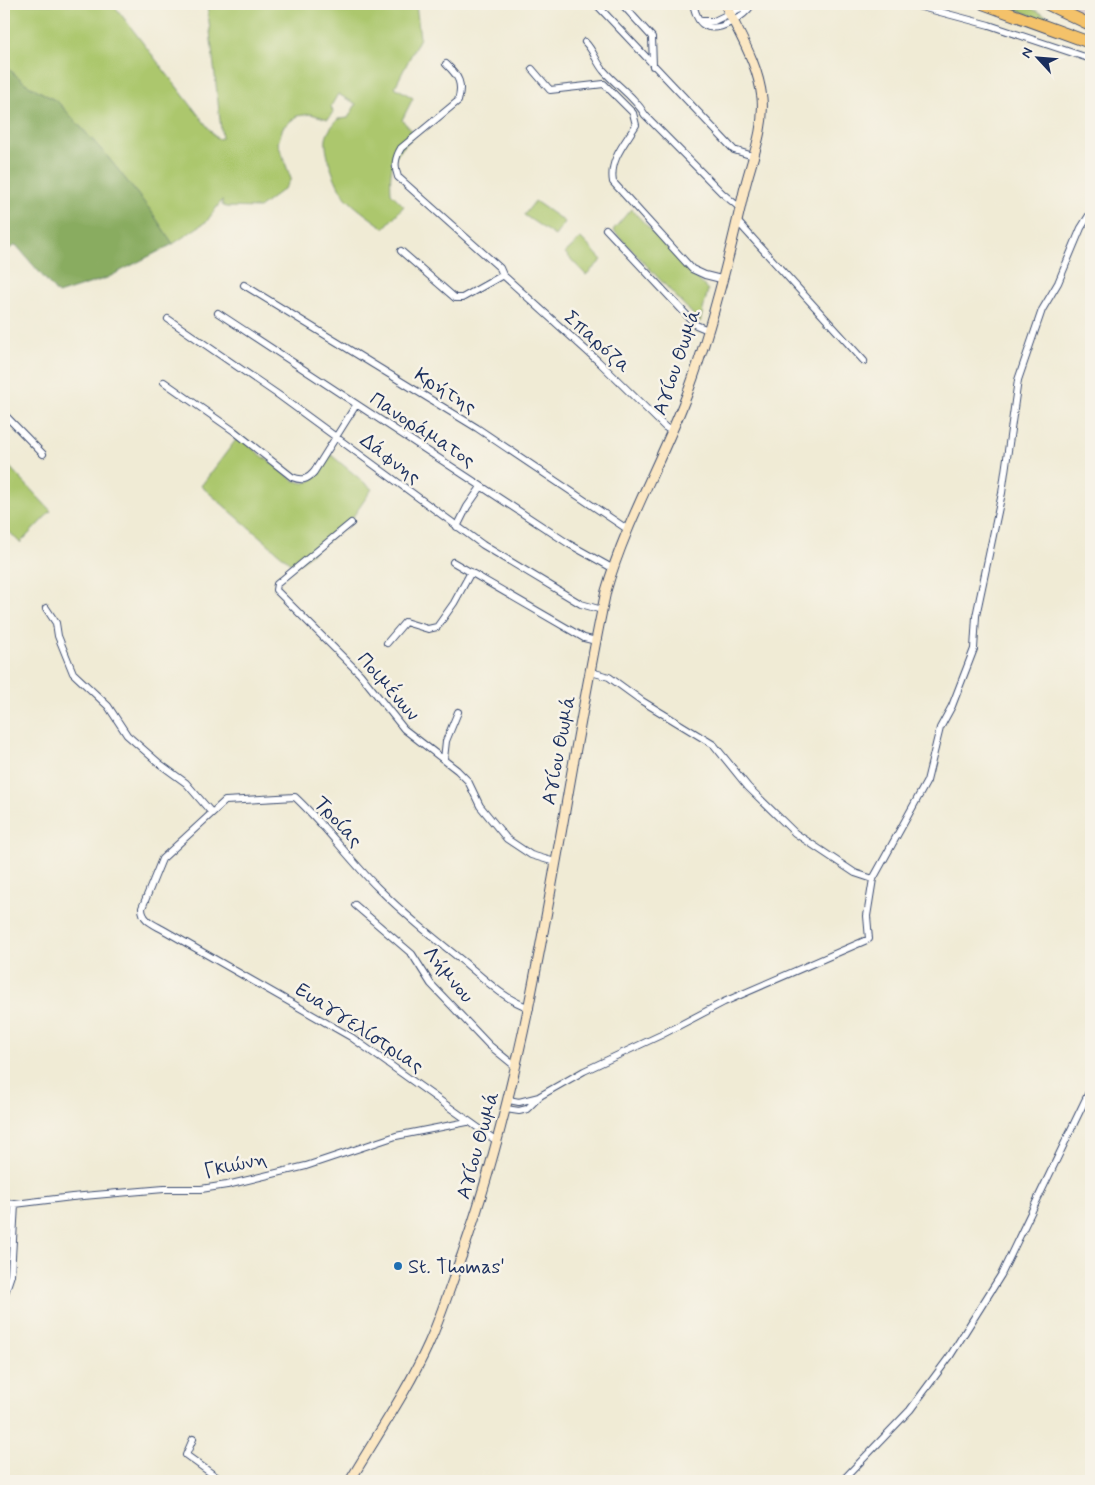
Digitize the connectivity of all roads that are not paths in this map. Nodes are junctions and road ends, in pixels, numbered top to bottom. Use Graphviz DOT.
graph roads {
  1 [pos="596,4"];
  2 [pos="622,4"];
  3 [pos="693,4"];
  4 [pos="725,4"];
  5 [pos="750,4"];
  6 [pos="910,4"];
  7 [pos="984,4"];
  8 [pos="1048,4"];
  9 [pos="731,17"];
  10 [pos="1091,25"];
  11 [pos="585,42"];
  12 [pos="1091,44"];
  13 [pos="1091,59"];
  14 [pos="446,64"];
  15 [pos="653,66"];
  16 [pos="532,69"];
  17 [pos="753,156"];
  18 [pos="740,208"];
  19 [pos="1091,212"];
  20 [pos="738,220"];
  21 [pos="606,229"];
  22 [pos="401,251"];
  23 [pos="503,275"];
  24 [pos="721,279"];
  25 [pos="244,285"];
  26 [pos="218,313"];
  27 [pos="168,319"];
  28 [pos="708,330"];
  29 [pos="864,361"];
  30 [pos="164,382"];
  31 [pos="356,405"];
  32 [pos="4,414"];
  33 [pos="671,431"];
  34 [pos="336,436"];
  35 [pos="43,454"];
  36 [pos="481,487"];
  37 [pos="351,523"];
  38 [pos="457,527"];
  39 [pos="627,529"];
  40 [pos="453,562"];
  41 [pos="612,568"];
  42 [pos="471,572"];
  43 [pos="46,608"];
  44 [pos="602,610"];
  45 [pos="596,641"];
  46 [pos="387,643"];
  47 [pos="591,672"];
  48 [pos="458,712"];
  49 [pos="444,759"];
  50 [pos="212,812"];
  51 [pos="555,862"];
  52 [pos="874,879"];
  53 [pos="355,905"];
  54 [pos="198,950"];
  55 [pos="530,1008"];
  56 [pos="516,1067"];
  57 [pos="1091,1088"];
  58 [pos="508,1104"];
  59 [pos="467,1122"];
  60 [pos="498,1142"];
  61 [pos="4,1203"];
  62 [pos="15,1204"];
  63 [pos="4,1296"];
  64 [pos="193,1439"];
  65 [pos="222,1481"];
  66 [pos="350,1481"];
  67 [pos="842,1481"];
  1 -- 15 [label="street"];
  2 -- 15 [label="street"];
  3 -- 9 [label="street"];
  4 -- 9 [label="main road, Αγίου Θωμά"];
  5 -- 9 [label="street"];
  6 -- 13 [label="street"];
  7 -- 12 [label="highway"];
  8 -- 10 [label="highway"];
  9 -- 17 [label="main road, Αγίου Θωμά"];
  11 -- 18 [label="street"];
  14 -- 23 [label="street, Σπαρόζα"];
  15 -- 17 [label="street"];
  16 -- 24 [label="street"];
  17 -- 18 [label="main road, Αγίου Θωμά"];
  18 -- 20 [label="main road, Αγίου Θωμά"];
  19 -- 52 [label="street"];
  20 -- 24 [label="main road, Αγίου Θωμά"];
  20 -- 29 [label="street"];
  21 -- 28 [label="street"];
  22 -- 23 [label="street"];
  23 -- 33 [label="street, Σπαρόζα"];
  24 -- 28 [label="main road, Αγίου Θωμά"];
  25 -- 39 [label="street, Κρήτης"];
  26 -- 31 [label="street, Πανοράματος"];
  27 -- 34 [label="street, Δάφνης"];
  28 -- 33 [label="main road, Αγίου Θωμά"];
  30 -- 34 [label="street"];
  31 -- 34 [label="street"];
  31 -- 36 [label="street, Πανοράματος"];
  32 -- 35 [label="street"];
  33 -- 39 [label="main road, Αγίου Θωμά"];
  34 -- 38 [label="street, Δάφνης"];
  36 -- 38 [label="street"];
  36 -- 41 [label="street, Πανοράματος"];
  37 -- 49 [label="street, Ποιμένων"];
  38 -- 44 [label="street, Δάφνης"];
  39 -- 41 [label="main road, Αγίου Θωμά"];
  40 -- 42 [label="street"];
  41 -- 44 [label="main road, Αγίου Θωμά"];
  42 -- 45 [label="street"];
  42 -- 46 [label="street"];
  43 -- 50 [label="street"];
  44 -- 45 [label="main road, Αγίου Θωμά"];
  45 -- 47 [label="main road, Αγίου Θωμά"];
  47 -- 51 [label="main road, Αγίου Θωμά"];
  47 -- 52 [label="street"];
  48 -- 49 [label="street"];
  49 -- 51 [label="street, Ποιμένων"];
  50 -- 54 [label="street, Τροίας"];
  50 -- 55 [label="street, Τροίας"];
  51 -- 55 [label="main road, Αγίου Θωμά"];
  52 -- 58 [label="street"];
  53 -- 56 [label="street, Λήμνου"];
  54 -- 59 [label="street, Ευαγγελίστριας"];
  55 -- 56 [label="main road, Αγίου Θωμά"];
  56 -- 58 [label="main road, Αγίου Θωμά"];
  57 -- 67 [label="street"];
  58 -- 60 [label="main road, Αγίου Θωμά"];
  59 -- 60 [label="street, Ευαγγελίστριας"];
  59 -- 62 [label="street, Γκιώνη"];
  60 -- 66 [label="main road, Αγίου Θωμά"];
  61 -- 62 [label="street, Γκιώνη"];
  62 -- 63 [label="street"];
  64 -- 65 [label="street"];
}
